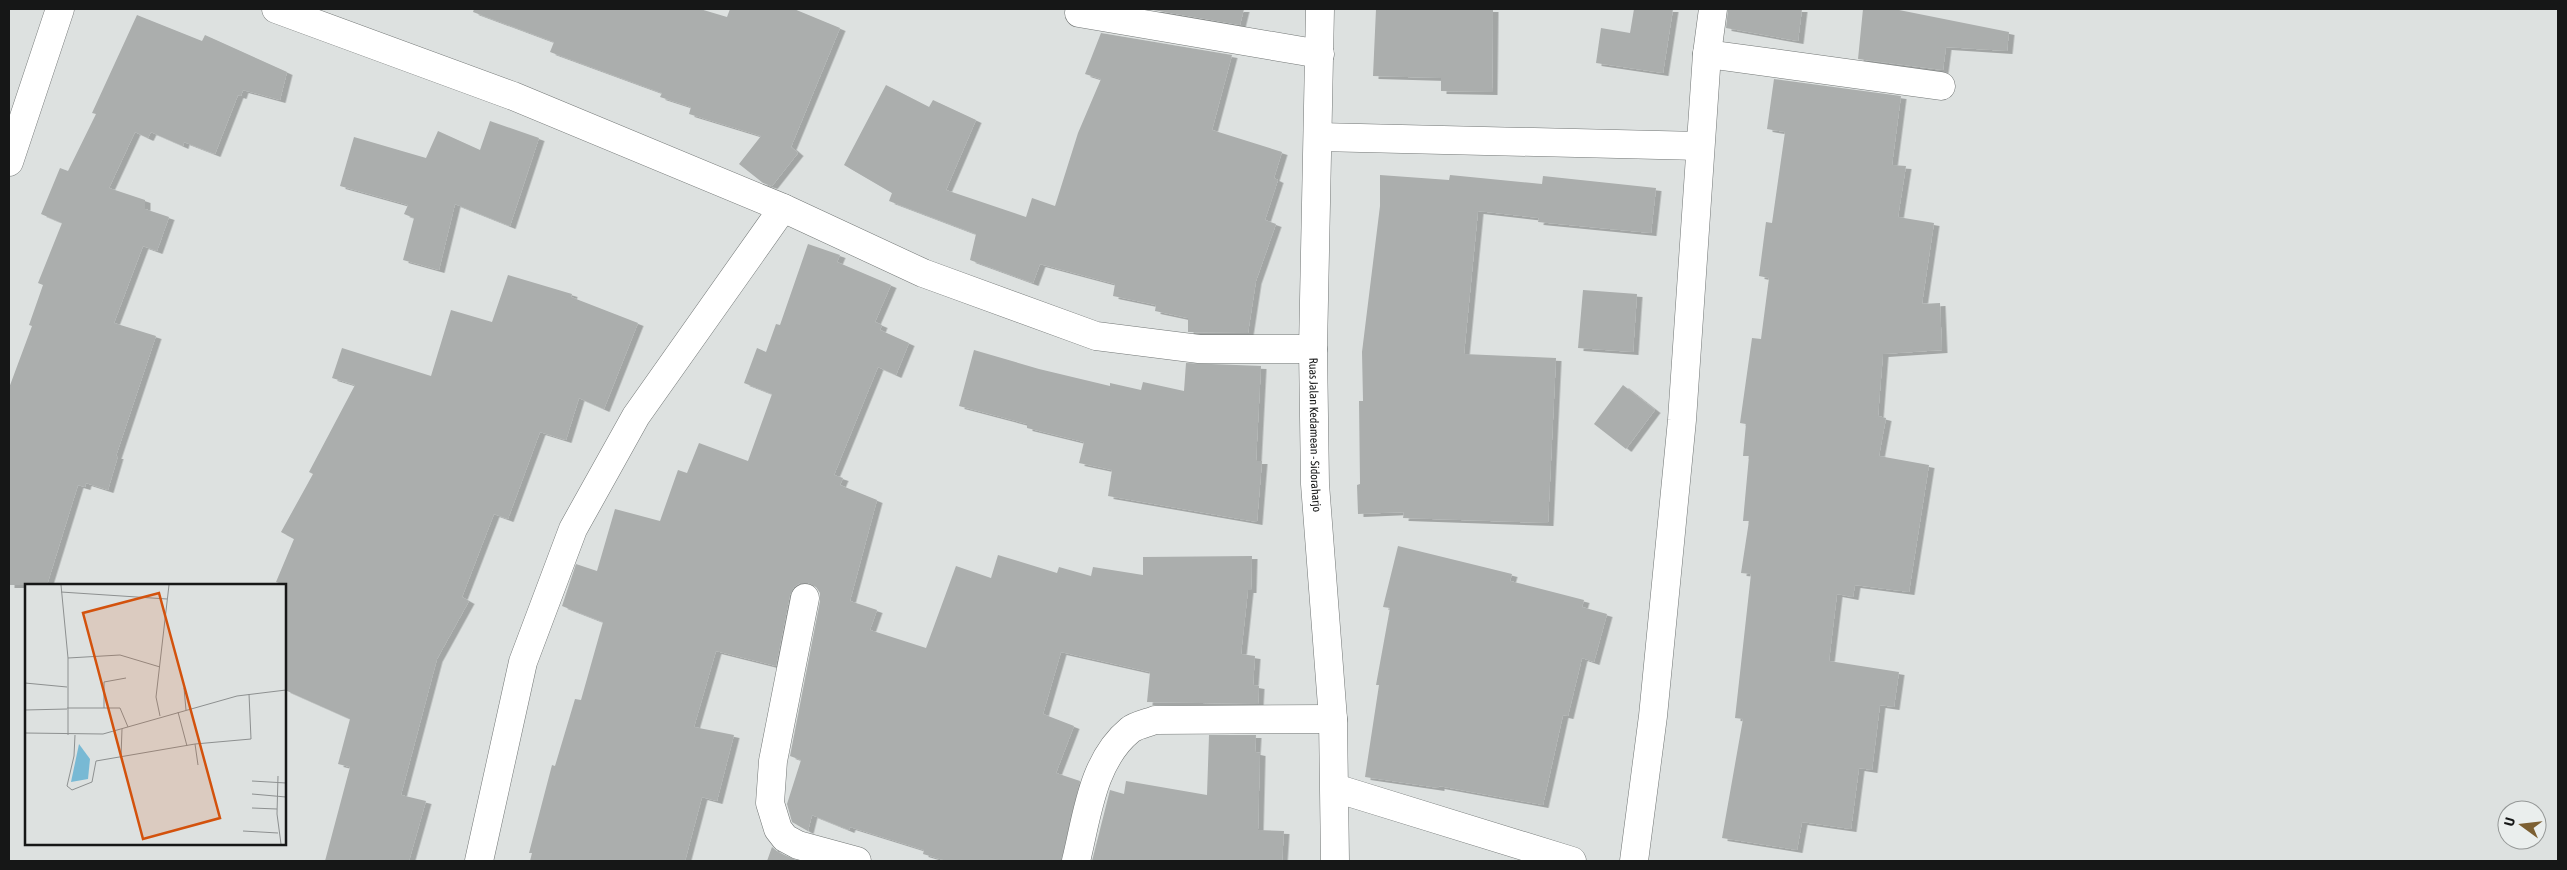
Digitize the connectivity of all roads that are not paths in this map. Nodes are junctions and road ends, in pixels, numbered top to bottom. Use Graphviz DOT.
graph roads {
  1 [pos="60,9"];
  2 [pos="276,9"];
  3 [pos="1320,9"];
  4 [pos="1714,9"];
  5 [pos="1079,13"];
  6 [pos="1320,54"];
  7 [pos="1706,54"];
  8 [pos="1941,86"];
  9 [pos="1319,137"];
  10 [pos="1700,146"];
  11 [pos="9,162"];
  12 [pos="783,208"];
  13 [pos="1313,349"];
  14 [pos="805,598"];
  15 [pos="1333,719"];
  16 [pos="1335,788"];
  17 [pos="479,861"];
  18 [pos="857,861"];
  19 [pos="1076,861"];
  20 [pos="1335,861"];
  21 [pos="1572,861"];
  22 [pos="1634,861"];
  1 -- 11 [label="street"];
  2 -- 12 [label="street"];
  3 -- 6 [label="street, Ruas Jalan Kedamean - Sidoraharjo"];
  4 -- 7 [label="street"];
  5 -- 6 [label="street"];
  6 -- 9 [label="street, Ruas Jalan Kedamean - Sidoraharjo"];
  7 -- 8 [label="street"];
  7 -- 10 [label="street"];
  9 -- 10 [label="street"];
  9 -- 13 [label="street, Ruas Jalan Kedamean - Sidoraharjo"];
  10 -- 22 [label="street"];
  12 -- 13 [label="street"];
  12 -- 17 [label="street"];
  13 -- 15 [label="street, Ruas Jalan Kedamean - Sidoraharjo"];
  14 -- 18 [label="street"];
  15 -- 16 [label="street, Ruas Jalan Kedamean - Sidoraharjo"];
  15 -- 19 [label="street"];
  16 -- 20 [label="street, Ruas Jalan Kedamean - Sidoraharjo"];
  16 -- 21 [label="street"];
}
